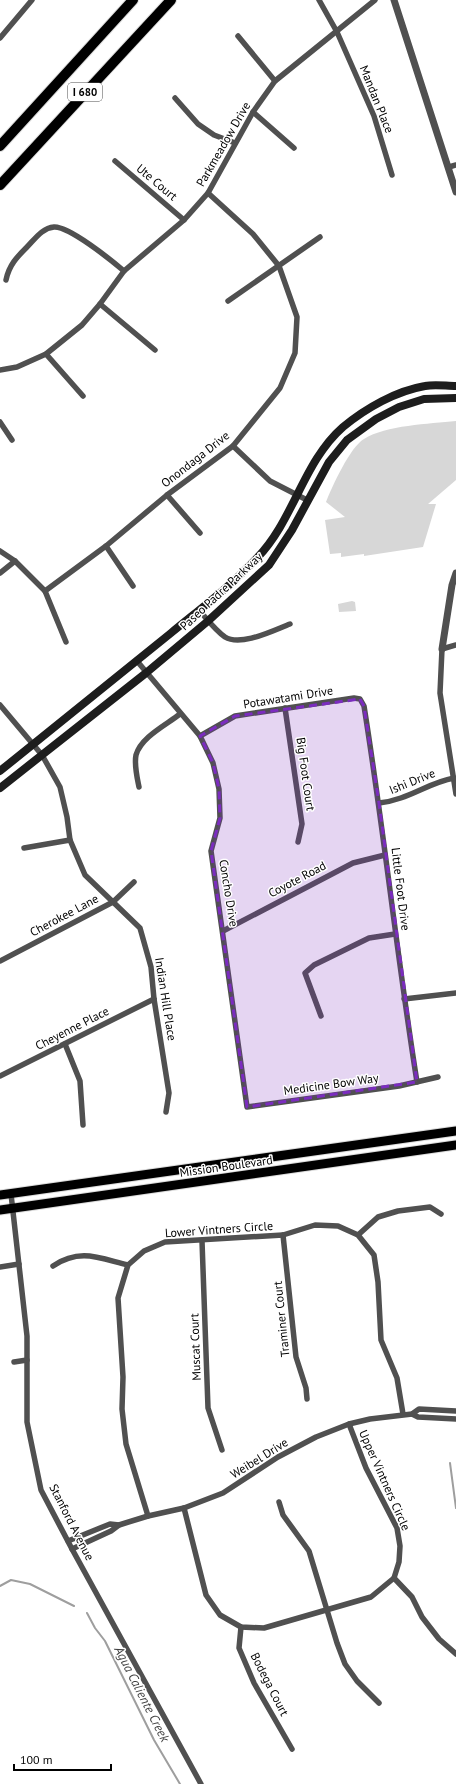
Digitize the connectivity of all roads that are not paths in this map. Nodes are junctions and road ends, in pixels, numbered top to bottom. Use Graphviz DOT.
graph roads {
  1 [pos="32,0"];
  2 [pos="133,0"];
  3 [pos="171,0"];
  4 [pos="319,0"];
  5 [pos="375,0"];
  6 [pos="394,0"];
  7 [pos="337,32"];
  8 [pos="238,36"];
  9 [pos="0,38"];
  10 [pos="276,82"];
  11 [pos="175,98"];
  12 [pos="253,112"];
  13 [pos="235,143"];
  14 [pos="0,146"];
  15 [pos="294,148"];
  16 [pos="115,161"];
  17 [pos="452,166"];
  18 [pos="392,175"];
  19 [pos="0,185"];
  20 [pos="456,192"];
  21 [pos="208,193"];
  22 [pos="184,220"];
  23 [pos="320,237"];
  24 [pos="279,266"];
  25 [pos="124,270"];
  26 [pos="6,280"];
  27 [pos="228,301"];
  28 [pos="100,304"];
  29 [pos="155,350"];
  30 [pos="46,354"];
  31 [pos="0,370"];
  32 [pos="456,386"];
  33 [pos="83,396"];
  34 [pos="456,398"];
  35 [pos="0,422"];
  36 [pos="12,440"];
  37 [pos="234,446"];
  38 [pos="167,495"];
  39 [pos="297,495"];
  40 [pos="307,500"];
  41 [pos="200,533"];
  42 [pos="106,546"];
  43 [pos="0,551"];
  44 [pos="15,561"];
  45 [pos="0,573"];
  46 [pos="456,573"];
  47 [pos="133,586"];
  48 [pos="45,591"];
  49 [pos="199,610"];
  50 [pos="208,621"];
  51 [pos="290,624"];
  52 [pos="66,642"];
  53 [pos="456,645"];
  54 [pos="442,649"];
  55 [pos="137,661"];
  56 [pos="146,673"];
  57 [pos="360,699"];
  58 [pos="0,705"];
  59 [pos="285,708"];
  60 [pos="180,714"];
  61 [pos="200,736"];
  62 [pos="33,744"];
  63 [pos="42,755"];
  64 [pos="0,771"];
  65 [pos="454,778"];
  66 [pos="139,786"];
  67 [pos="0,788"];
  68 [pos="456,794"];
  69 [pos="380,803"];
  70 [pos="70,840"];
  71 [pos="298,842"];
  72 [pos="24,848"];
  73 [pos="385,855"];
  74 [pos="134,882"];
  75 [pos="113,902"];
  76 [pos="223,931"];
  77 [pos="395,934"];
  78 [pos="0,961"];
  79 [pos="456,993"];
  80 [pos="154,999"];
  81 [pos="404,999"];
  82 [pos="321,1016"];
  83 [pos="65,1044"];
  84 [pos="0,1076"];
  85 [pos="438,1077"];
  86 [pos="417,1082"];
  87 [pos="247,1106"];
  88 [pos="166,1112"];
  89 [pos="83,1125"];
  90 [pos="456,1131"];
  91 [pos="456,1145"];
  92 [pos="11,1194"];
  93 [pos="0,1195"];
  94 [pos="12,1208"];
  95 [pos="0,1210"];
  96 [pos="441,1214"];
  97 [pos="283,1235"];
  98 [pos="358,1236"];
  99 [pos="202,1241"];
  100 [pos="19,1264"];
  101 [pos="128,1265"];
  102 [pos="53,1266"];
  103 [pos="0,1267"];
  104 [pos="27,1360"];
  105 [pos="14,1362"];
  106 [pos="307,1399"];
  107 [pos="456,1411"];
  108 [pos="403,1414"];
  109 [pos="412,1414"];
  110 [pos="456,1419"];
  111 [pos="349,1424"];
  112 [pos="222,1450"];
  113 [pos="279,1502"];
  114 [pos="184,1508"];
  115 [pos="148,1516"];
  116 [pos="119,1524"];
  117 [pos="68,1541"];
  118 [pos="72,1549"];
  119 [pos="394,1578"];
  120 [pos="327,1611"];
  121 [pos="241,1627"];
  122 [pos="456,1654"];
  123 [pos="378,1702"];
  124 [pos="292,1749"];
  125 [pos="201,1784"];
  1 -- 9 [label="street"];
  2 -- 14 [label="highway, I 680"];
  3 -- 19 [label="highway, I 680"];
  4 -- 7 [label="street, Mandan Place"];
  5 -- 7 [label="street, Parkmeadow Drive"];
  6 -- 17 [label="street"];
  7 -- 10 [label="street, Parkmeadow Drive"];
  7 -- 18 [label="street, Mandan Place"];
  8 -- 10 [label="street"];
  10 -- 12 [label="street, Parkmeadow Drive"];
  11 -- 13 [label="street"];
  12 -- 13 [label="street, Parkmeadow Drive"];
  12 -- 15 [label="street"];
  13 -- 21 [label="street, Parkmeadow Drive"];
  16 -- 22 [label="street, Ute Court"];
  17 -- 20 [label="street"];
  21 -- 22 [label="street, Parkmeadow Drive"];
  21 -- 24 [label="street, Onondaga Drive"];
  22 -- 25 [label="street, Parkmeadow Drive"];
  23 -- 24 [label="street"];
  24 -- 27 [label="street"];
  24 -- 37 [label="street, Onondaga Drive"];
  25 -- 26 [label="street"];
  25 -- 28 [label="street, Parkmeadow Drive"];
  28 -- 29 [label="street"];
  28 -- 30 [label="street, Parkmeadow Drive"];
  30 -- 31 [label="street, Parkmeadow Drive"];
  30 -- 33 [label="street"];
  32 -- 39 [label="main road, Paseo Padre Parkway"];
  34 -- 40 [label="main road, Paseo Padre Parkway"];
  35 -- 36 [label="street"];
  37 -- 38 [label="street, Onondaga Drive"];
  37 -- 39 [label="street"];
  38 -- 41 [label="street"];
  38 -- 42 [label="street, Onondaga Drive"];
  39 -- 40 [label="street"];
  39 -- 49 [label="main road, Paseo Padre Parkway"];
  40 -- 50 [label="main road, Paseo Padre Parkway"];
  42 -- 47 [label="street"];
  42 -- 48 [label="street, Onondaga Drive"];
  43 -- 44 [label="street"];
  44 -- 45 [label="street"];
  44 -- 48 [label="street"];
  46 -- 54 [label="street"];
  48 -- 52 [label="street"];
  49 -- 50 [label="street"];
  49 -- 55 [label="main road, Paseo Padre Parkway"];
  50 -- 51 [label="street"];
  50 -- 56 [label="main road, Paseo Padre Parkway"];
  53 -- 54 [label="street"];
  54 -- 65 [label="street"];
  55 -- 56 [label="street, Concho Drive"];
  55 -- 62 [label="main road, Paseo Padre Parkway"];
  56 -- 60 [label="street, Concho Drive"];
  56 -- 63 [label="main road, Paseo Padre Parkway"];
  57 -- 59 [label="street, Potawatami Drive"];
  57 -- 69 [label="street, Little Foot Drive"];
  58 -- 62 [label="street, Indian Hill Place"];
  59 -- 61 [label="street, Potawatami Drive"];
  59 -- 71 [label="street, Big Foot Court"];
  60 -- 61 [label="street, Concho Drive"];
  60 -- 66 [label="street"];
  61 -- 76 [label="street, Concho Drive"];
  62 -- 63 [label="street, Indian Hill Place"];
  62 -- 64 [label="main road, Paseo Padre Parkway"];
  63 -- 67 [label="main road, Paseo Padre Parkway"];
  63 -- 70 [label="street, Indian Hill Place"];
  65 -- 68 [label="street"];
  65 -- 69 [label="street, Ishi Drive"];
  69 -- 73 [label="street, Little Foot Drive"];
  70 -- 72 [label="street"];
  70 -- 75 [label="street, Indian Hill Place"];
  73 -- 76 [label="street, Coyote Road"];
  73 -- 77 [label="street, Little Foot Drive"];
  74 -- 75 [label="street, Cherokee Lane"];
  75 -- 78 [label="street, Cherokee Lane"];
  75 -- 80 [label="street, Indian Hill Place"];
  76 -- 87 [label="street, Concho Drive"];
  77 -- 81 [label="street, Little Foot Drive"];
  77 -- 82 [label="street"];
  79 -- 81 [label="street"];
  80 -- 83 [label="street, Cheyenne Place"];
  80 -- 88 [label="street, Indian Hill Place"];
  81 -- 86 [label="street, Little Foot Drive"];
  83 -- 84 [label="street, Cheyenne Place"];
  83 -- 89 [label="street"];
  85 -- 86 [label="street, Medicine Bow Way"];
  86 -- 87 [label="street, Medicine Bow Way"];
  90 -- 92 [label="main road, Mission Boulevard"];
  91 -- 94 [label="main road, Mission Boulevard"];
  92 -- 93 [label="main road, Mission Boulevard"];
  92 -- 94 [label="street, Stanford Avenue"];
  94 -- 95 [label="main road, Mission Boulevard"];
  94 -- 100 [label="street, Stanford Avenue"];
  96 -- 98 [label="street"];
  97 -- 98 [label="street, Lower Vintners Circle"];
  97 -- 99 [label="street, Lower Vintners Circle"];
  97 -- 106 [label="street, Traminer Court"];
  98 -- 108 [label="street, Lower Vintners Circle"];
  99 -- 101 [label="street, Lower Vintners Circle"];
  99 -- 112 [label="street, Muscat Court"];
  100 -- 103 [label="street"];
  100 -- 104 [label="street, Stanford Avenue"];
  101 -- 102 [label="street"];
  101 -- 115 [label="street"];
  104 -- 105 [label="street"];
  104 -- 117 [label="street, Stanford Avenue"];
  107 -- 109 [label="street, Weibel Drive"];
  108 -- 109 [label="street, Weibel Drive"];
  108 -- 111 [label="street, Weibel Drive"];
  109 -- 110 [label="street, Weibel Drive"];
  111 -- 114 [label="street, Weibel Drive"];
  111 -- 119 [label="street, Upper Vintners Circle"];
  113 -- 120 [label="street"];
  114 -- 115 [label="street, Weibel Drive"];
  114 -- 121 [label="street"];
  115 -- 116 [label="street, Weibel Drive"];
  116 -- 117 [label="street, Weibel Drive"];
  116 -- 118 [label="street, Weibel Drive"];
  117 -- 118 [label="street, Stanford Avenue"];
  118 -- 125 [label="street, Stanford Avenue"];
  119 -- 120 [label="street"];
  119 -- 122 [label="street"];
  120 -- 121 [label="street"];
  120 -- 123 [label="street"];
  121 -- 124 [label="street, Bodega Court"];
}
